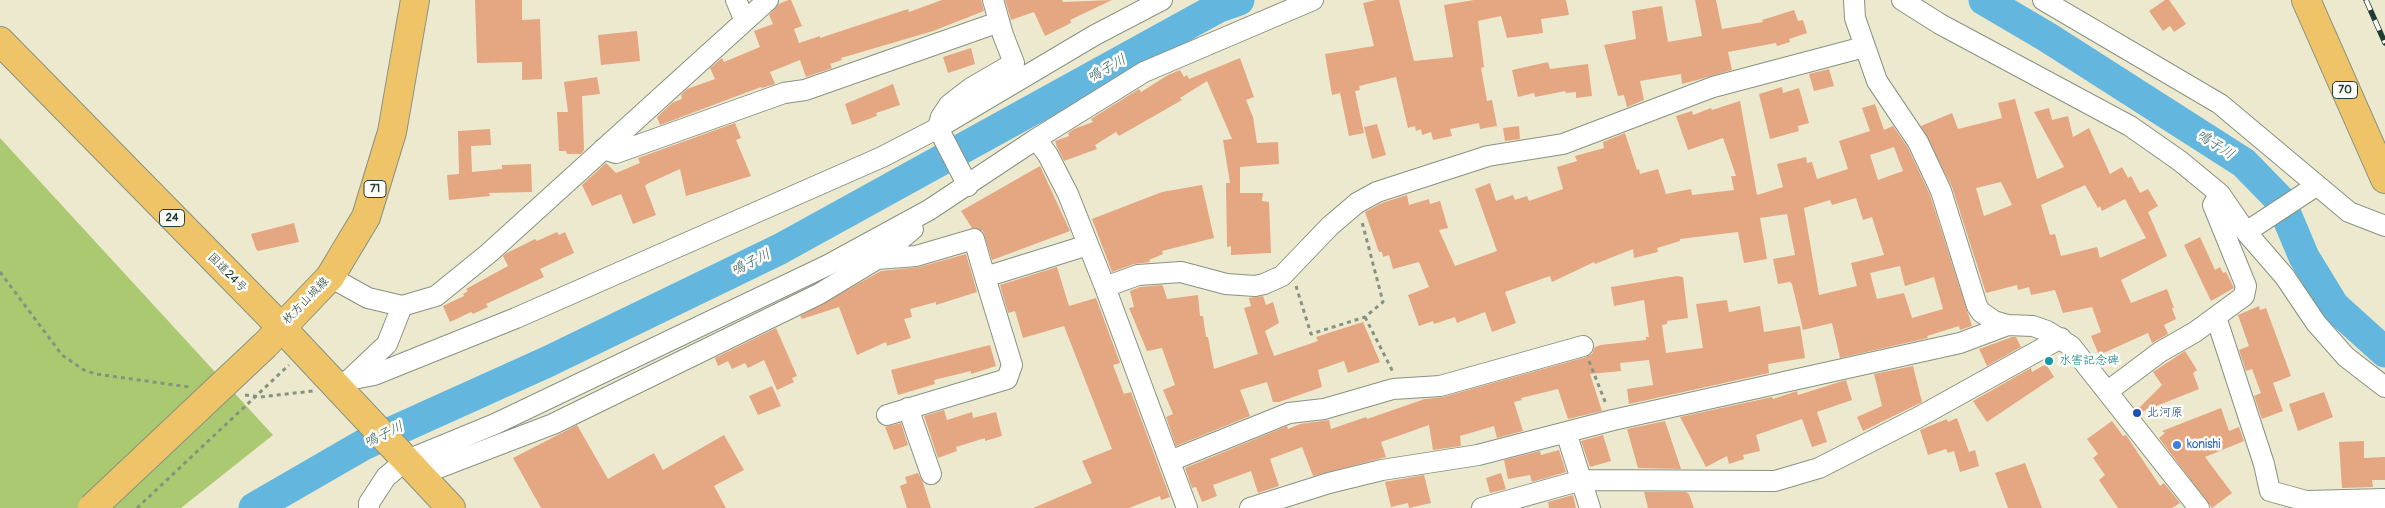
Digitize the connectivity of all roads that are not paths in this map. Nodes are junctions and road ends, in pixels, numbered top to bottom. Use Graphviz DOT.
graph roads {
  1 [pos="415,0"];
  2 [pos="736,0"];
  3 [pos="768,0"];
  4 [pos="993,0"];
  5 [pos="1162,0"];
  6 [pos="1313,0"];
  7 [pos="1854,0"];
  8 [pos="1902,0"];
  9 [pos="2043,0"];
  10 [pos="2306,0"];
  11 [pos="745,21"];
  12 [pos="999,22"];
  13 [pos="0,41"];
  14 [pos="1864,47"];
  15 [pos="940,131"];
  16 [pos="1036,139"];
  17 [pos="603,149"];
  18 [pos="2385,179"];
  19 [pos="966,183"];
  20 [pos="2311,189"];
  21 [pos="2220,194"];
  22 [pos="929,210"];
  23 [pos="2385,226"];
  24 [pos="2250,229"];
  25 [pos="1088,245"];
  26 [pos="878,259"];
  27 [pos="330,277"];
  28 [pos="985,277"];
  29 [pos="1105,286"];
  30 [pos="402,306"];
  31 [pos="2216,317"];
  32 [pos="2008,325"];
  33 [pos="273,336"];
  34 [pos="2060,338"];
  35 [pos="1583,346"];
  36 [pos="2385,387"];
  37 [pos="343,388"];
  38 [pos="2108,391"];
  39 [pos="908,408"];
  40 [pos="887,415"];
  41 [pos="1566,432"];
  42 [pos="1170,461"];
  43 [pos="412,468"];
  44 [pos="931,474"];
  45 [pos="1582,480"];
  46 [pos="2385,500"];
  47 [pos="2334,504"];
  48 [pos="92,508"];
  49 [pos="369,508"];
  50 [pos="451,508"];
  51 [pos="1187,508"];
  52 [pos="1250,508"];
  53 [pos="1482,508"];
  54 [pos="1590,508"];
  55 [pos="2199,508"];
  1 -- 27 [label="main road, 枚方山城線 / 71"];
  2 -- 11 [label="street"];
  3 -- 11 [label="street"];
  4 -- 12 [label="street"];
  5 -- 15 [label="street"];
  6 -- 16 [label="street"];
  7 -- 14 [label="street"];
  8 -- 21 [label="street"];
  9 -- 20 [label="street"];
  10 -- 18 [label="main road, 70"];
  11 -- 17 [label="street"];
  12 -- 15 [label="street"];
  12 -- 17 [label="street"];
  13 -- 33 [label="main road, 国道24号 / 24"];
  14 -- 29 [label="street"];
  14 -- 32 [label="street"];
  15 -- 19 [label="street"];
  15 -- 37 [label="street"];
  16 -- 19 [label="street"];
  16 -- 25 [label="street"];
  17 -- 30 [label="street"];
  19 -- 22 [label="street"];
  20 -- 23 [label="street"];
  20 -- 24 [label="street"];
  21 -- 24 [label="street"];
  21 -- 31 [label="street"];
  22 -- 26 [label="street"];
  22 -- 43 [label="street"];
  24 -- 36 [label="street"];
  25 -- 28 [label="street"];
  25 -- 29 [label="street"];
  26 -- 28 [label="street"];
  26 -- 43 [label="street"];
  27 -- 30 [label="street"];
  27 -- 33 [label="main road, 枚方山城線 / 71"];
  28 -- 39 [label="street"];
  29 -- 42 [label="street"];
  30 -- 37 [label="street"];
  31 -- 38 [label="street"];
  31 -- 47 [label="street"];
  32 -- 34 [label="street"];
  32 -- 41 [label="street"];
  33 -- 37 [label="main road, 国道24号 / 24"];
  33 -- 48 [label="main road, 枚方山城線 / 71, bridge"];
  34 -- 38 [label="street"];
  34 -- 45 [label="street"];
  35 -- 42 [label="street"];
  37 -- 43 [label="main road, 国道24号 / 24"];
  38 -- 55 [label="street"];
  39 -- 40 [label="street"];
  39 -- 44 [label="street"];
  41 -- 45 [label="street"];
  41 -- 52 [label="street"];
  42 -- 51 [label="street"];
  43 -- 49 [label="street"];
  43 -- 50 [label="main road, 国道24号 / 24"];
  45 -- 53 [label="street"];
  45 -- 54 [label="street"];
  46 -- 47 [label="street"];
}
